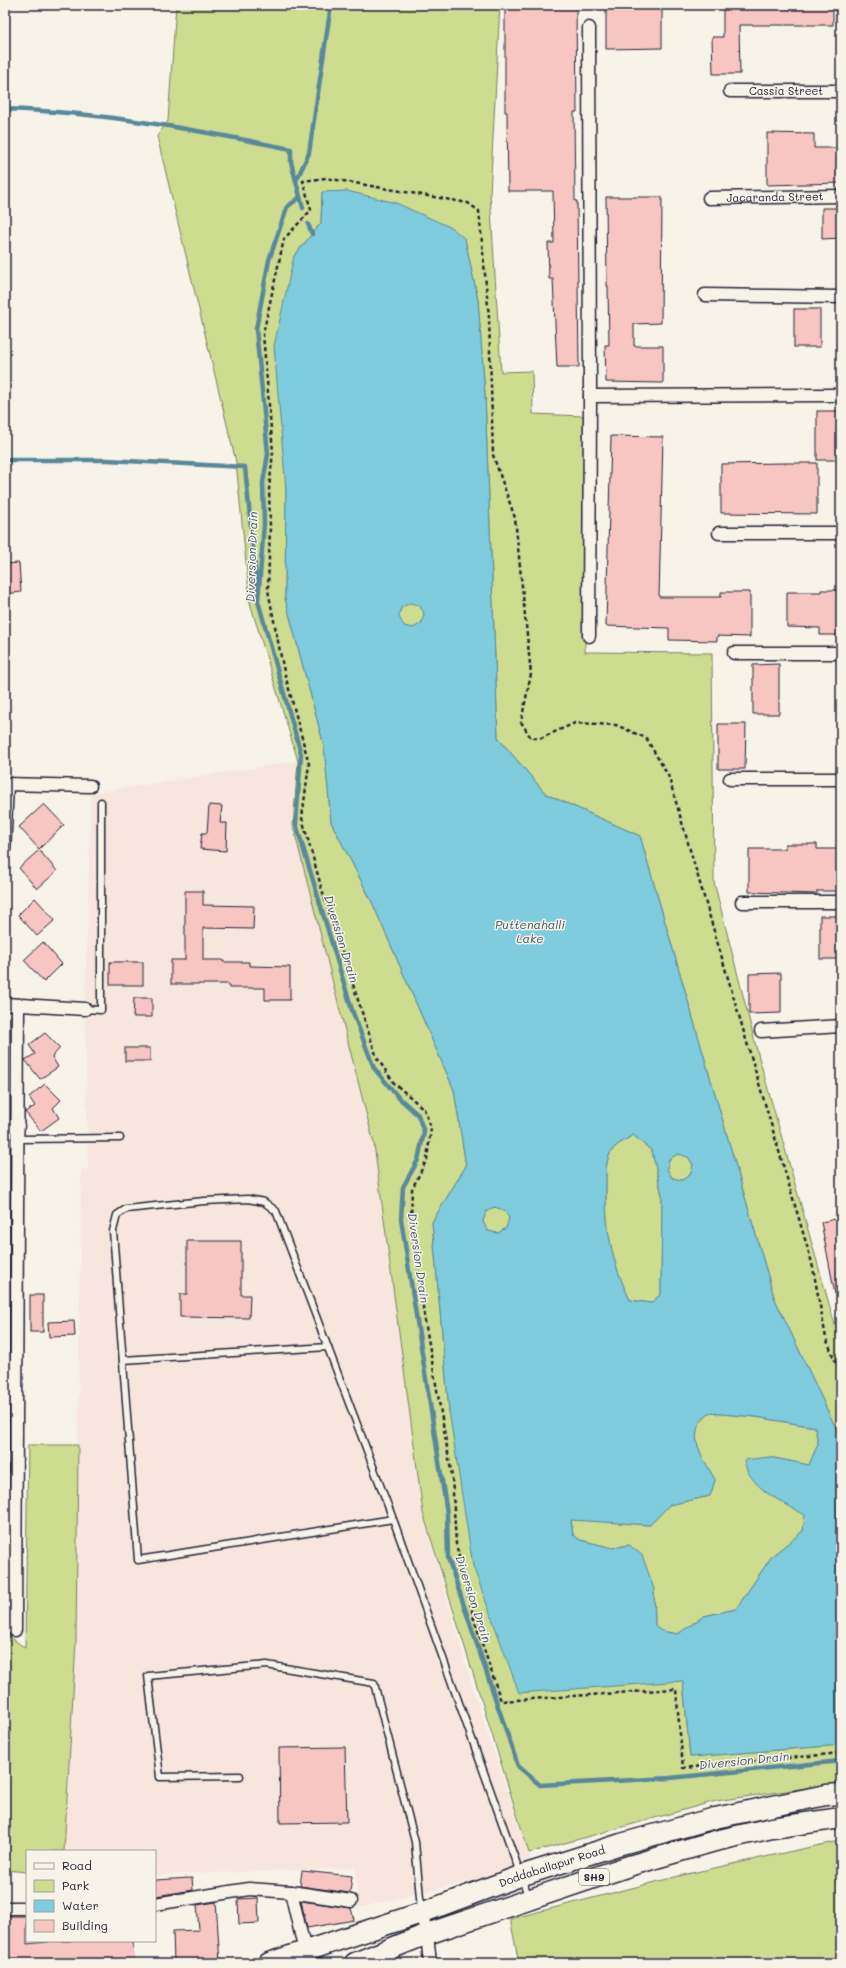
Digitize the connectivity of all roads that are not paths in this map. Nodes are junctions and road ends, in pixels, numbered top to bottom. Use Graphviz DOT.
graph roads {
  1 [pos="589,28"];
  2 [pos="841,91"];
  3 [pos="730,92"];
  4 [pos="841,196"];
  5 [pos="709,198"];
  6 [pos="705,295"];
  7 [pos="841,297"];
  8 [pos="841,395"];
  9 [pos="590,396"];
  10 [pos="841,532"];
  11 [pos="718,533"];
  12 [pos="589,636"];
  13 [pos="734,653"];
  14 [pos="841,653"];
  15 [pos="730,779"];
  16 [pos="841,779"];
  17 [pos="8,784"];
  18 [pos="90,786"];
  19 [pos="101,802"];
  20 [pos="7,852"];
  21 [pos="742,902"];
  22 [pos="841,902"];
  23 [pos="5,1004"];
  24 [pos="18,1005"];
  25 [pos="85,1009"];
  26 [pos="841,1026"];
  27 [pos="761,1031"];
  28 [pos="5,1126"];
  29 [pos="18,1126"];
  30 [pos="120,1138"];
  31 [pos="18,1139"];
  32 [pos="11,1214"];
  33 [pos="11,1300"];
  34 [pos="328,1347"];
  35 [pos="123,1360"];
  36 [pos="11,1392"];
  37 [pos="393,1519"];
  38 [pos="5,1622"];
  39 [pos="240,1776"];
  40 [pos="841,1794"];
  41 [pos="841,1818"];
  42 [pos="520,1876"];
  43 [pos="291,1892"];
  44 [pos="530,1899"];
  45 [pos="351,1901"];
  46 [pos="156,1904"];
  47 [pos="5,1908"];
  48 [pos="26,1908"];
  49 [pos="421,1913"];
  50 [pos="427,1934"];
  51 [pos="305,1951"];
  52 [pos="269,1963"];
  53 [pos="355,1963"];
  54 [pos="430,1963"];
  1 -- 9 [label="street"];
  2 -- 3 [label="street, Cassia Street"];
  4 -- 5 [label="street, Jacaranda Street"];
  6 -- 7 [label="street"];
  8 -- 9 [label="street"];
  9 -- 12 [label="street"];
  10 -- 11 [label="street"];
  13 -- 14 [label="street"];
  15 -- 16 [label="street"];
  17 -- 18 [label="street"];
  17 -- 20 [label="lane"];
  19 -- 25 [label="lane"];
  21 -- 22 [label="street"];
  23 -- 24 [label="street"];
  24 -- 25 [label="street"];
  24 -- 29 [label="street"];
  26 -- 27 [label="street"];
  28 -- 29 [label="street"];
  29 -- 31 [label="street"];
  30 -- 31 [label="lane"];
  31 -- 32 [label="street"];
  32 -- 33 [label="street"];
  33 -- 36 [label="street"];
  34 -- 35 [label="lane"];
  34 -- 35 [label="lane"];
  34 -- 37 [label="lane"];
  35 -- 37 [label="lane"];
  36 -- 38 [label="street"];
  37 -- 42 [label="lane"];
  39 -- 49 [label="lane"];
  40 -- 42 [label="main road, Doddaballapur Road / SH9"];
  41 -- 44 [label="main road, Doddaballapur Road / SH9"];
  42 -- 44 [label="lane"];
  42 -- 49 [label="main road, Doddaballapur Road / SH9"];
  43 -- 45 [label="street"];
  43 -- 46 [label="street"];
  43 -- 51 [label="street"];
  44 -- 50 [label="main road, Doddaballapur Road / SH9"];
  47 -- 48 [label="street"];
  49 -- 50 [label="street"];
  49 -- 51 [label="main road, Doddaballapur Road / SH9"];
  50 -- 53 [label="main road, Doddaballapur Road / SH9"];
  50 -- 54 [label="street"];
  51 -- 52 [label="main road, Doddaballapur Road / SH9"];
}
